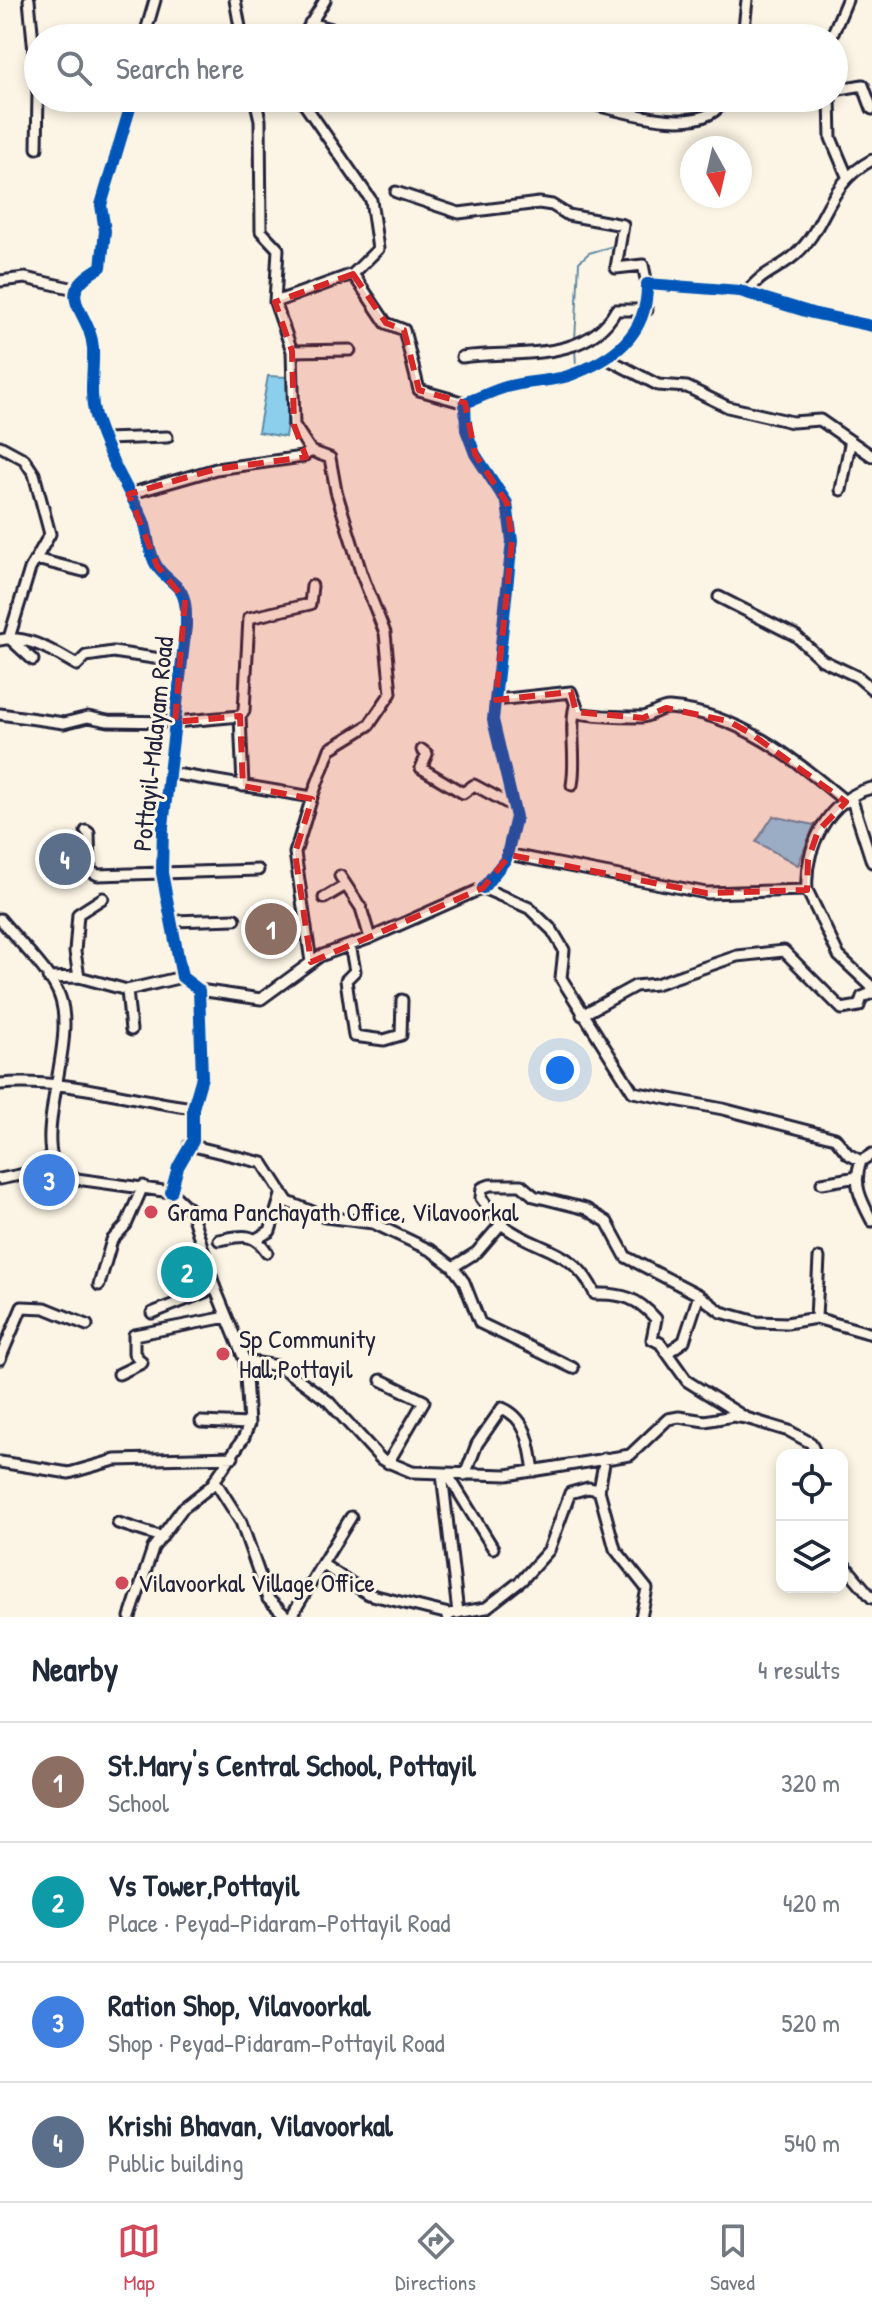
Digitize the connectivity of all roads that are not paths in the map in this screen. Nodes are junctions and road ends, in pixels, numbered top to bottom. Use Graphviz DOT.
graph roads {
  1 [pos="29,0"];
  2 [pos="155,0"];
  3 [pos="235,0"];
  4 [pos="325,0"];
  5 [pos="747,0"];
  6 [pos="847,0"];
  7 [pos="310,23"];
  8 [pos="31,24"];
  9 [pos="148,24"];
  10 [pos="239,24"];
  11 [pos="314,24"];
  12 [pos="744,24"];
  13 [pos="837,24"];
  14 [pos="848,88"];
  15 [pos="872,109"];
  16 [pos="38,112"];
  17 [pos="129,112"];
  18 [pos="258,112"];
  19 [pos="310,112"];
  20 [pos="631,112"];
  21 [pos="711,112"];
  22 [pos="830,112"];
  23 [pos="37,148"];
  24 [pos="872,160"];
  25 [pos="847,176"];
  26 [pos="396,192"];
  27 [pos="353,274"];
  28 [pos="0,281"];
  29 [pos="647,284"];
  30 [pos="75,289"];
  31 [pos="747,293"];
  32 [pos="275,302"];
  33 [pos="647,310"];
  34 [pos="872,326"];
  35 [pos="350,350"];
  36 [pos="292,351"];
  37 [pos="462,357"];
  38 [pos="606,358"];
  39 [pos="465,403"];
  40 [pos="167,437"];
  41 [pos="104,439"];
  42 [pos="850,444"];
  43 [pos="0,446"];
  44 [pos="311,451"];
  45 [pos="872,456"];
  46 [pos="841,490"];
  47 [pos="129,494"];
  48 [pos="36,559"];
  49 [pos="83,571"];
  50 [pos="312,586"];
  51 [pos="719,597"];
  52 [pos="4,639"];
  53 [pos="33,660"];
  54 [pos="181,662"];
  55 [pos="872,689"];
  56 [pos="496,700"];
  57 [pos="575,706"];
  58 [pos="0,714"];
  59 [pos="240,716"];
  60 [pos="175,722"];
  61 [pos="422,750"];
  62 [pos="170,773"];
  63 [pos="572,785"];
  64 [pos="243,786"];
  65 [pos="872,788"];
  66 [pos="312,797"];
  67 [pos="848,799"];
  68 [pos="513,806"];
  69 [pos="86,831"];
  70 [pos="507,854"];
  71 [pos="872,862"];
  72 [pos="258,870"];
  73 [pos="162,873"];
  74 [pos="483,888"];
  75 [pos="807,890"];
  76 [pos="103,898"];
  77 [pos="324,898"];
  78 [pos="0,919"];
  79 [pos="235,919"];
  80 [pos="173,921"];
  81 [pos="370,938"];
  82 [pos="350,945"];
  83 [pos="311,962"];
  84 [pos="79,977"];
  85 [pos="182,977"];
  86 [pos="48,978"];
  87 [pos="127,990"];
  88 [pos="199,990"];
  89 [pos="872,990"];
  90 [pos="402,1000"];
  91 [pos="582,1015"];
  92 [pos="131,1030"];
  93 [pos="58,1083"];
  94 [pos="0,1084"];
  95 [pos="193,1108"];
  96 [pos="189,1145"];
  97 [pos="872,1154"];
  98 [pos="861,1161"];
  99 [pos="62,1177"];
  100 [pos="857,1177"];
  101 [pos="0,1179"];
  102 [pos="822,1183"];
  103 [pos="143,1186"];
  104 [pos="171,1192"];
  105 [pos="282,1192"];
  106 [pos="872,1221"];
  107 [pos="501,1224"];
  108 [pos="258,1238"];
  109 [pos="219,1240"];
  110 [pos="267,1252"];
  111 [pos="819,1258"];
  112 [pos="453,1267"];
  113 [pos="99,1285"];
  114 [pos="215,1288"];
  115 [pos="699,1295"];
  116 [pos="152,1313"];
  117 [pos="227,1317"];
  118 [pos="816,1318"];
  119 [pos="87,1325"];
  120 [pos="872,1334"];
  121 [pos="667,1353"];
  122 [pos="0,1359"];
  123 [pos="245,1361"];
  124 [pos="573,1368"];
  125 [pos="119,1374"];
  126 [pos="381,1380"];
  127 [pos="746,1418"];
  128 [pos="201,1422"];
  129 [pos="249,1424"];
  130 [pos="814,1449"];
  131 [pos="233,1457"];
  132 [pos="605,1458"];
  133 [pos="0,1462"];
  134 [pos="388,1463"];
  135 [pos="534,1471"];
  136 [pos="445,1474"];
  137 [pos="465,1475"];
  138 [pos="215,1481"];
  139 [pos="599,1490"];
  140 [pos="351,1517"];
  141 [pos="118,1523"];
  142 [pos="162,1537"];
  143 [pos="493,1548"];
  144 [pos="322,1564"];
  145 [pos="848,1569"];
  146 [pos="872,1598"];
  147 [pos="452,1614"];
  148 [pos="130,1617"];
  149 [pos="289,1617"];
  150 [pos="641,1617"];
  1 -- 8 [label="street"];
  2 -- 9 [label="street"];
  3 -- 10 [label="street"];
  4 -- 7 [label="street"];
  5 -- 12 [label="street"];
  6 -- 13 [label="street"];
  7 -- 11 [label="street"];
  14 -- 15 [label="street"];
  16 -- 23 [label="street"];
  17 -- 30 [label="street"];
  18 -- 32 [label="street"];
  19 -- 27 [label="street"];
  20 -- 21 [label="street"];
  22 -- 25 [label="street"];
  24 -- 25 [label="street"];
  25 -- 31 [label="street"];
  26 -- 29 [label="street"];
  27 -- 32 [label="street"];
  27 -- 39 [label="street"];
  28 -- 30 [label="street"];
  29 -- 31 [label="street"];
  29 -- 33 [label="street"];
  30 -- 41 [label="street, Pottayil-Malayam Road"];
  31 -- 34 [label="street"];
  32 -- 36 [label="street"];
  33 -- 37 [label="street"];
  33 -- 38 [label="street"];
  35 -- 36 [label="street"];
  36 -- 44 [label="street"];
  38 -- 39 [label="street"];
  38 -- 42 [label="street"];
  39 -- 56 [label="street"];
  40 -- 41 [label="street"];
  41 -- 47 [label="street, Pottayil-Malayam Road"];
  42 -- 45 [label="street"];
  42 -- 46 [label="street"];
  43 -- 48 [label="street"];
  44 -- 47 [label="street"];
  44 -- 66 [label="street"];
  47 -- 54 [label="street, Pottayil-Malayam Road"];
  48 -- 49 [label="street"];
  48 -- 52 [label="street"];
  50 -- 59 [label="street"];
  51 -- 55 [label="street"];
  52 -- 53 [label="street"];
  52 -- 54 [label="street"];
  54 -- 60 [label="street, Pottayil-Malayam Road"];
  56 -- 57 [label="street"];
  56 -- 68 [label="street"];
  57 -- 63 [label="street"];
  57 -- 67 [label="street"];
  58 -- 60 [label="street"];
  59 -- 60 [label="street"];
  59 -- 64 [label="street"];
  60 -- 62 [label="street, Pottayil-Malayam Road"];
  61 -- 68 [label="street"];
  62 -- 64 [label="street"];
  62 -- 73 [label="street, Pottayil-Malayam Road"];
  64 -- 66 [label="street"];
  65 -- 67 [label="street"];
  66 -- 83 [label="street"];
  67 -- 71 [label="street"];
  67 -- 75 [label="street"];
  68 -- 70 [label="street"];
  69 -- 73 [label="street"];
  70 -- 74 [label="street"];
  70 -- 75 [label="street"];
  72 -- 73 [label="street"];
  73 -- 80 [label="street, Pottayil-Malayam Road"];
  74 -- 81 [label="street"];
  74 -- 91 [label="street"];
  75 -- 89 [label="street"];
  76 -- 84 [label="street"];
  77 -- 81 [label="street"];
  78 -- 86 [label="street"];
  79 -- 80 [label="street"];
  80 -- 85 [label="street, Pottayil-Malayam Road"];
  81 -- 82 [label="street"];
  82 -- 83 [label="street"];
  82 -- 90 [label="street"];
  83 -- 88 [label="street"];
  84 -- 86 [label="street"];
  84 -- 87 [label="street"];
  85 -- 87 [label="street"];
  85 -- 88 [label="street"];
  86 -- 93 [label="street"];
  87 -- 92 [label="street"];
  88 -- 95 [label="street"];
  89 -- 91 [label="street"];
  91 -- 98 [label="street"];
  93 -- 94 [label="street"];
  93 -- 95 [label="street"];
  93 -- 99 [label="street"];
  95 -- 96 [label="street"];
  96 -- 104 [label="street"];
  96 -- 105 [label="street"];
  97 -- 98 [label="street"];
  98 -- 100 [label="street"];
  99 -- 101 [label="street"];
  99 -- 103 [label="street"];
  100 -- 102 [label="street"];
  100 -- 106 [label="street"];
  103 -- 104 [label="street"];
  103 -- 113 [label="street"];
  104 -- 114 [label="street"];
  105 -- 108 [label="street"];
  105 -- 112 [label="street"];
  107 -- 112 [label="street"];
  107 -- 115 [label="street"];
  107 -- 121 [label="street"];
  108 -- 109 [label="street"];
  108 -- 110 [label="street"];
  111 -- 118 [label="street"];
  112 -- 124 [label="street"];
  114 -- 116 [label="street"];
  114 -- 117 [label="street"];
  115 -- 118 [label="street"];
  115 -- 121 [label="street"];
  117 -- 123 [label="street"];
  117 -- 125 [label="street"];
  118 -- 120 [label="street"];
  119 -- 122 [label="street"];
  121 -- 127 [label="street"];
  123 -- 129 [label="street"];
  123 -- 134 [label="street"];
  126 -- 134 [label="street"];
  127 -- 130 [label="street"];
  127 -- 132 [label="street"];
  128 -- 129 [label="street"];
  129 -- 131 [label="street"];
  131 -- 133 [label="street"];
  131 -- 138 [label="street"];
  132 -- 135 [label="street"];
  132 -- 139 [label="street"];
  134 -- 136 [label="street"];
  135 -- 137 [label="street"];
  135 -- 137 [label="street"];
  136 -- 137 [label="street"];
  136 -- 143 [label="street"];
  136 -- 147 [label="street"];
  138 -- 142 [label="street"];
  138 -- 149 [label="street"];
  139 -- 147 [label="street"];
  139 -- 150 [label="street"];
  140 -- 144 [label="street"];
  141 -- 142 [label="street"];
  142 -- 148 [label="street"];
  144 -- 147 [label="street"];
  144 -- 149 [label="street"];
  145 -- 146 [label="street"];
}
